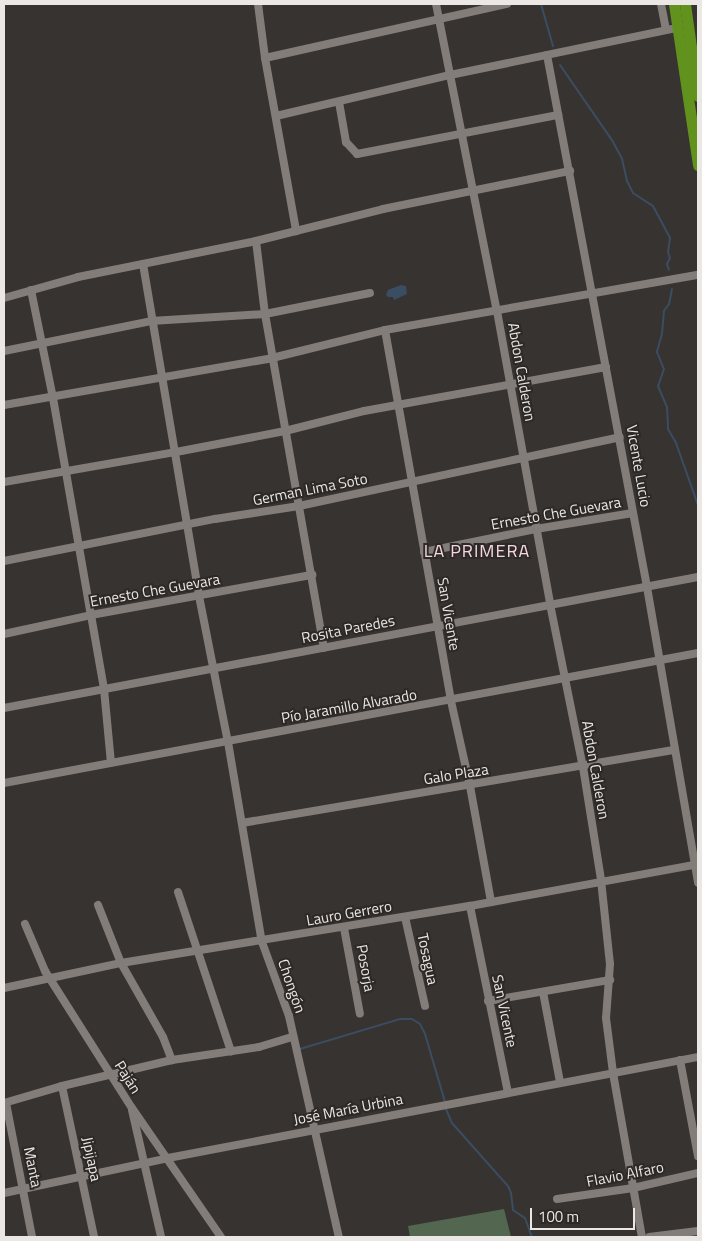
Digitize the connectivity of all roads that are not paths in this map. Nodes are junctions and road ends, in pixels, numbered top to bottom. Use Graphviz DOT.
graph roads {
  1 [pos="258,4"];
  2 [pos="436,4"];
  3 [pos="507,4"];
  4 [pos="661,4"];
  5 [pos="674,4"];
  6 [pos="685,4"];
  7 [pos="438,17"];
  8 [pos="678,28"];
  9 [pos="666,30"];
  10 [pos="547,55"];
  11 [pos="265,58"];
  12 [pos="450,75"];
  13 [pos="698,96"];
  14 [pos="338,102"];
  15 [pos="558,115"];
  16 [pos="276,116"];
  17 [pos="463,135"];
  18 [pos="698,165"];
  19 [pos="570,171"];
  20 [pos="474,192"];
  21 [pos="296,230"];
  22 [pos="256,241"];
  23 [pos="143,264"];
  24 [pos="698,275"];
  25 [pos="31,290"];
  26 [pos="370,293"];
  27 [pos="592,295"];
  28 [pos="4,298"];
  29 [pos="498,311"];
  30 [pos="265,314"];
  31 [pos="151,321"];
  32 [pos="385,330"];
  33 [pos="42,344"];
  34 [pos="4,351"];
  35 [pos="272,358"];
  36 [pos="606,367"];
  37 [pos="161,376"];
  38 [pos="511,386"];
  39 [pos="53,398"];
  40 [pos="4,405"];
  41 [pos="400,405"];
  42 [pos="285,431"];
  43 [pos="620,437"];
  44 [pos="176,452"];
  45 [pos="523,457"];
  46 [pos="66,471"];
  47 [pos="4,482"];
  48 [pos="412,482"];
  49 [pos="299,506"];
  50 [pos="633,514"];
  51 [pos="189,525"];
  52 [pos="536,529"];
  53 [pos="78,546"];
  54 [pos="424,552"];
  55 [pos="4,562"];
  56 [pos="312,575"];
  57 [pos="698,577"];
  58 [pos="647,587"];
  59 [pos="199,596"];
  60 [pos="550,604"];
  61 [pos="92,615"];
  62 [pos="438,624"];
  63 [pos="4,634"];
  64 [pos="324,648"];
  65 [pos="698,653"];
  66 [pos="660,661"];
  67 [pos="213,669"];
  68 [pos="565,677"];
  69 [pos="104,689"];
  70 [pos="451,701"];
  71 [pos="4,708"];
  72 [pos="228,742"];
  73 [pos="675,750"];
  74 [pos="111,763"];
  75 [pos="583,767"];
  76 [pos="4,783"];
  77 [pos="470,786"];
  78 [pos="242,823"];
  79 [pos="696,864"];
  80 [pos="600,880"];
  81 [pos="698,883"];
  82 [pos="178,892"];
  83 [pos="491,902"];
  84 [pos="98,905"];
  85 [pos="470,906"];
  86 [pos="405,917"];
  87 [pos="25,924"];
  88 [pos="344,928"];
  89 [pos="262,942"];
  90 [pos="199,951"];
  91 [pos="121,963"];
  92 [pos="50,978"];
  93 [pos="610,980"];
  94 [pos="4,988"];
  95 [pos="543,992"];
  96 [pos="488,1001"];
  97 [pos="425,1006"];
  98 [pos="360,1014"];
  99 [pos="292,1037"];
  100 [pos="231,1051"];
  101 [pos="698,1057"];
  102 [pos="172,1060"];
  103 [pos="680,1060"];
  104 [pos="613,1073"];
  105 [pos="112,1076"];
  106 [pos="560,1082"];
  107 [pos="62,1086"];
  108 [pos="508,1092"];
  109 [pos="5,1103"];
  110 [pos="132,1108"];
  111 [pos="315,1130"];
  112 [pos="698,1156"];
  113 [pos="168,1158"];
  114 [pos="143,1163"];
  115 [pos="698,1173"];
  116 [pos="82,1176"];
  117 [pos="633,1188"];
  118 [pos="23,1189"];
  119 [pos="4,1193"];
  120 [pos="558,1200"];
  121 [pos="698,1231"];
  122 [pos="668,1236"];
  123 [pos="32,1237"];
  124 [pos="94,1237"];
  125 [pos="161,1237"];
  126 [pos="221,1237"];
  127 [pos="339,1237"];
  128 [pos="642,1237"];
  129 [pos="649,1237"];
  1 -- 11 [label="street"];
  2 -- 7 [label="street, Abdon Calderon"];
  3 -- 7 [label="street"];
  4 -- 9 [label="street"];
  5 -- 8 [label="highway"];
  6 -- 13 [label="highway"];
  7 -- 11 [label="street"];
  7 -- 12 [label="street, Abdon Calderon"];
  8 -- 9 [label="street"];
  8 -- 18 [label="highway"];
  9 -- 10 [label="street"];
  10 -- 12 [label="street"];
  10 -- 15 [label="street, Vicente Lucio"];
  11 -- 16 [label="street"];
  12 -- 14 [label="street"];
  12 -- 17 [label="street, Abdon Calderon"];
  14 -- 16 [label="street"];
  14 -- 17 [label="street"];
  15 -- 17 [label="street"];
  15 -- 19 [label="street, Vicente Lucio"];
  16 -- 21 [label="street"];
  17 -- 20 [label="street, Abdon Calderon"];
  19 -- 20 [label="street"];
  19 -- 27 [label="street, Vicente Lucio"];
  20 -- 21 [label="street"];
  20 -- 29 [label="street, Abdon Calderon"];
  21 -- 22 [label="street"];
  22 -- 23 [label="street"];
  22 -- 30 [label="street"];
  23 -- 25 [label="street"];
  23 -- 31 [label="street, Chongón"];
  24 -- 27 [label="street"];
  25 -- 28 [label="street"];
  25 -- 33 [label="street"];
  26 -- 30 [label="street"];
  27 -- 29 [label="street"];
  27 -- 36 [label="street, Vicente Lucio"];
  29 -- 32 [label="street"];
  29 -- 38 [label="street, Abdon Calderon"];
  30 -- 31 [label="street"];
  30 -- 35 [label="street"];
  31 -- 33 [label="street"];
  31 -- 37 [label="street, Chongón"];
  32 -- 35 [label="street"];
  32 -- 41 [label="street, San Vicente"];
  33 -- 34 [label="street"];
  33 -- 39 [label="street"];
  35 -- 37 [label="street"];
  35 -- 42 [label="street"];
  36 -- 38 [label="street"];
  36 -- 43 [label="street, Vicente Lucio"];
  37 -- 39 [label="street"];
  37 -- 44 [label="street, Chongón"];
  38 -- 41 [label="street"];
  38 -- 45 [label="street, Abdon Calderon"];
  39 -- 40 [label="street"];
  39 -- 46 [label="street"];
  41 -- 42 [label="street"];
  41 -- 48 [label="street, San Vicente"];
  42 -- 44 [label="street"];
  42 -- 49 [label="street"];
  43 -- 45 [label="street, German Lima Soto"];
  43 -- 50 [label="street, Vicente Lucio"];
  44 -- 46 [label="street"];
  44 -- 51 [label="street, Chongón"];
  45 -- 48 [label="street, German Lima Soto"];
  45 -- 52 [label="street, Abdon Calderon"];
  46 -- 47 [label="street"];
  46 -- 53 [label="street"];
  48 -- 49 [label="street, German Lima Soto"];
  48 -- 54 [label="street, San Vicente"];
  49 -- 51 [label="street, German Lima Soto"];
  49 -- 56 [label="street"];
  50 -- 52 [label="street, Ernesto Che Guevara"];
  50 -- 58 [label="street, Vicente Lucio"];
  51 -- 53 [label="street, German Lima Soto"];
  51 -- 59 [label="street, Chongón"];
  52 -- 54 [label="street, Ernesto Che Guevara"];
  52 -- 60 [label="street, Abdon Calderon"];
  53 -- 55 [label="street, German Lima Soto"];
  53 -- 61 [label="street"];
  54 -- 62 [label="street, San Vicente"];
  56 -- 59 [label="street, Ernesto Che Guevara"];
  56 -- 64 [label="street"];
  57 -- 58 [label="street, Rosita Paredes"];
  58 -- 60 [label="street, Rosita Paredes"];
  58 -- 66 [label="street, Vicente Lucio"];
  59 -- 61 [label="street, Ernesto Che Guevara"];
  59 -- 67 [label="street, Chongón"];
  60 -- 62 [label="street, Rosita Paredes"];
  60 -- 68 [label="street, Abdon Calderon"];
  61 -- 63 [label="street, Ernesto Che Guevara"];
  61 -- 69 [label="street"];
  62 -- 64 [label="street, Rosita Paredes"];
  62 -- 70 [label="street, San Vicente"];
  64 -- 67 [label="street, Rosita Paredes"];
  65 -- 66 [label="street, Pío Jaramillo Alvarado"];
  66 -- 68 [label="street, Pío Jaramillo Alvarado"];
  66 -- 73 [label="street, Vicente Lucio"];
  67 -- 69 [label="street, Rosita Paredes"];
  67 -- 72 [label="street, Chongón"];
  68 -- 70 [label="street, Pío Jaramillo Alvarado"];
  68 -- 75 [label="street, Abdon Calderon"];
  69 -- 71 [label="street, Rosita Paredes"];
  69 -- 74 [label="street"];
  70 -- 72 [label="street, Pío Jaramillo Alvarado"];
  70 -- 77 [label="street, San Vicente"];
  72 -- 74 [label="street, Pío Jaramillo Alvarado"];
  72 -- 78 [label="street, Chongón"];
  73 -- 75 [label="street, Galo Plaza"];
  73 -- 79 [label="street, Vicente Lucio"];
  74 -- 76 [label="street, Pío Jaramillo Alvarado"];
  75 -- 77 [label="street, Galo Plaza"];
  75 -- 80 [label="street, Abdon Calderon"];
  77 -- 78 [label="street, Galo Plaza"];
  77 -- 83 [label="street, San Vicente"];
  78 -- 89 [label="street, Chongón"];
  79 -- 80 [label="street, Lauro Gerrero"];
  79 -- 81 [label="street, Vicente Lucio"];
  80 -- 83 [label="street, Lauro Gerrero"];
  80 -- 93 [label="street, Abdon Calderon"];
  82 -- 90 [label="street"];
  83 -- 85 [label="street, Lauro Gerrero"];
  84 -- 91 [label="street"];
  85 -- 86 [label="street, Lauro Gerrero"];
  85 -- 96 [label="street, San Vicente"];
  86 -- 88 [label="street, Lauro Gerrero"];
  86 -- 97 [label="street, Tosagua"];
  87 -- 92 [label="street, Paján"];
  88 -- 89 [label="street, Lauro Gerrero"];
  88 -- 98 [label="street, Posorja"];
  89 -- 90 [label="street, Lauro Gerrero"];
  89 -- 99 [label="street, Chongón"];
  90 -- 91 [label="street, Lauro Gerrero"];
  90 -- 100 [label="street"];
  91 -- 92 [label="street, Lauro Gerrero"];
  91 -- 102 [label="street"];
  92 -- 94 [label="street, Lauro Gerrero"];
  92 -- 105 [label="street, Paján"];
  93 -- 95 [label="street"];
  93 -- 104 [label="street, Abdon Calderon"];
  95 -- 96 [label="street"];
  95 -- 106 [label="street"];
  96 -- 108 [label="street, San Vicente"];
  99 -- 100 [label="street"];
  99 -- 111 [label="street, Chongón"];
  100 -- 102 [label="street"];
  101 -- 103 [label="street, José María Urbina"];
  102 -- 105 [label="street"];
  103 -- 104 [label="street, José María Urbina"];
  103 -- 112 [label="street"];
  104 -- 106 [label="street, José María Urbina"];
  104 -- 117 [label="street, Abdon Calderon"];
  105 -- 107 [label="street"];
  105 -- 110 [label="street, Paján"];
  106 -- 108 [label="street, José María Urbina"];
  107 -- 109 [label="street"];
  107 -- 116 [label="street, Jipijapa"];
  108 -- 111 [label="street, José María Urbina"];
  109 -- 118 [label="street, Manta"];
  110 -- 113 [label="street, Paján"];
  110 -- 114 [label="street"];
  111 -- 113 [label="street, José María Urbina"];
  111 -- 127 [label="street, Chongón"];
  113 -- 114 [label="street, José María Urbina"];
  113 -- 126 [label="street, Paján"];
  114 -- 116 [label="street, José María Urbina"];
  114 -- 125 [label="street"];
  115 -- 117 [label="street, Flavio Alfaro"];
  116 -- 118 [label="street, José María Urbina"];
  116 -- 124 [label="street, Jipijapa"];
  117 -- 120 [label="street, Flavio Alfaro"];
  117 -- 128 [label="street, Abdon Calderon"];
  118 -- 119 [label="street, José María Urbina"];
  118 -- 123 [label="street, Manta"];
  121 -- 122 [label="street"];
  122 -- 129 [label="street"];
}
